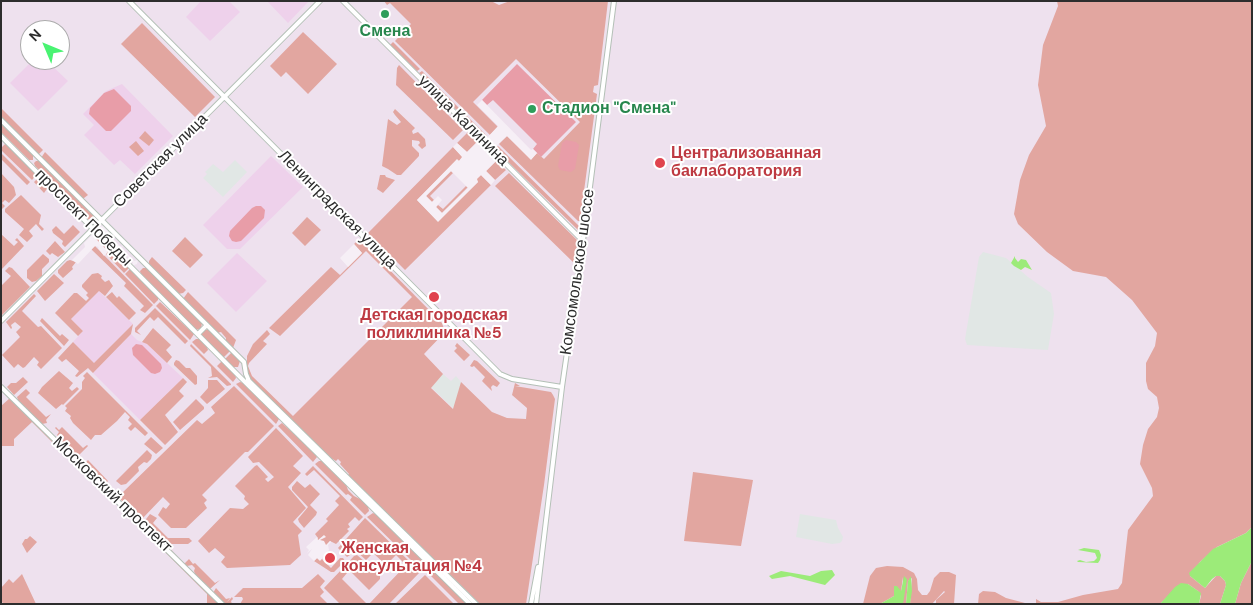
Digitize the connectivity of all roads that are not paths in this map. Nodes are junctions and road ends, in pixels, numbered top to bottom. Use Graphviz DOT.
graph roads {
  1 [pos="130,1"];
  2 [pos="320,1"];
  3 [pos="344,1"];
  4 [pos="614,1"];
  5 [pos="225,96"];
  6 [pos="1,120"];
  7 [pos="1,136"];
  8 [pos="38,157"];
  9 [pos="30,165"];
  10 [pos="102,220"];
  11 [pos="93,229"];
  12 [pos="583,241"];
  13 [pos="144,263"];
  14 [pos="136,271"];
  15 [pos="1,321"];
  16 [pos="207,325"];
  17 [pos="198,334"];
  18 [pos="243,365"];
  19 [pos="234,371"];
  20 [pos="241,378"];
  21 [pos="250,381"];
  22 [pos="562,386"];
  23 [pos="1,387"];
  24 [pos="284,418"];
  25 [pos="433,564"];
  26 [pos="535,595"];
  27 [pos="222,604"];
  28 [pos="470,604"];
  29 [pos="476,604"];
  30 [pos="531,604"];
  31 [pos="536,604"];
  1 -- 5 [label="main road, Ленинградская улица"];
  2 -- 5 [label="main road, Советская улица"];
  3 -- 12 [label="main road, улица Калинина"];
  4 -- 12 [label="main road, Комсомольское шоссе"];
  5 -- 10 [label="main road, Советская улица"];
  5 -- 22 [label="main road, Ленинградская улица"];
  6 -- 8 [label="main road, проспект Победы"];
  7 -- 9 [label="main road, проспект Победы"];
  8 -- 9 [label="main road, проспект Победы"];
  8 -- 10 [label="main road, проспект Победы"];
  9 -- 11 [label="main road, проспект Победы"];
  10 -- 11 [label="main road, Советская улица"];
  10 -- 13 [label="main road, проспект Победы"];
  11 -- 14 [label="main road, проспект Победы"];
  11 -- 15 [label="main road, Советская улица"];
  12 -- 22 [label="main road, Комсомольское шоссе"];
  13 -- 14 [label="main road, проспект Победы"];
  13 -- 16 [label="main road, проспект Победы"];
  14 -- 17 [label="main road, проспект Победы"];
  16 -- 17 [label="main road"];
  16 -- 21 [label="main road, проспект Победы"];
  17 -- 19 [label="main road, проспект Победы"];
  18 -- 19 [label="main road"];
  19 -- 20 [label="main road, проспект Победы"];
  20 -- 21 [label="main road, проспект Победы"];
  20 -- 24 [label="main road, проспект Победы"];
  21 -- 24 [label="main road, проспект Победы"];
  22 -- 26 [label="main road, Комсомольское шоссе"];
  23 -- 27 [label="main road, Московский проспект"];
  24 -- 25 [label="main road, проспект Победы"];
  25 -- 28 [label="main road, проспект Победы"];
  25 -- 29 [label="main road, проспект Победы"];
  26 -- 30 [label="main road, Комсомольское шоссе"];
  26 -- 31 [label="main road, Комсомольское шоссе"];
}
